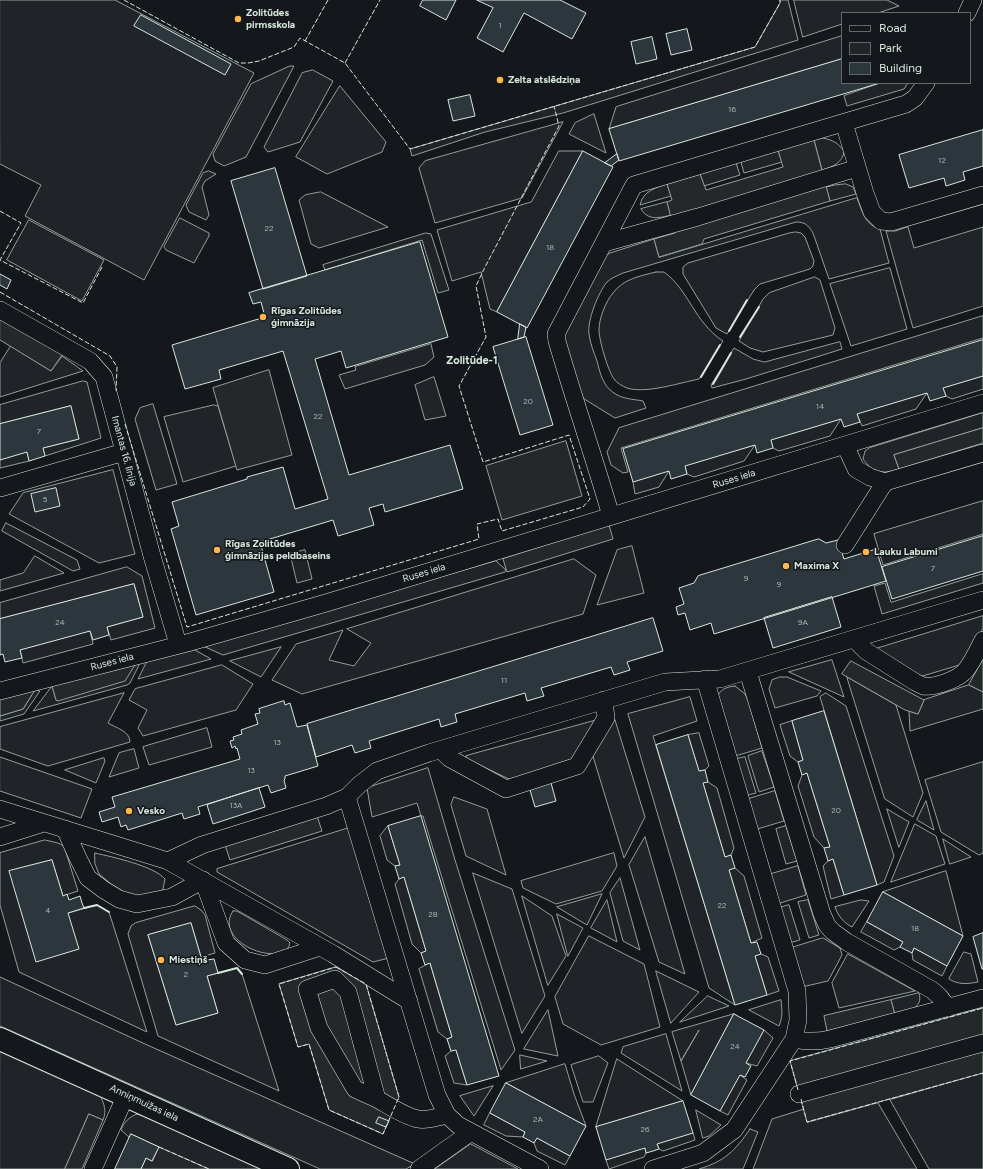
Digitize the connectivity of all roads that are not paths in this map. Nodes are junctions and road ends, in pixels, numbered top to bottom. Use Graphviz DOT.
graph roads {
  1 [pos="974,0"];
  2 [pos="968,12"];
  3 [pos="925,84"];
  4 [pos="844,123"];
  5 [pos="857,168"];
  6 [pos="983,195"];
  7 [pos="604,243"];
  8 [pos="0,310"];
  9 [pos="983,403"];
  10 [pos="845,445"];
  11 [pos="124,452"];
  12 [pos="983,453"];
  13 [pos="885,482"];
  14 [pos="0,488"];
  15 [pos="611,516"];
  16 [pos="845,545"];
  17 [pos="983,600"];
  18 [pos="854,640"];
  19 [pos="983,640"];
  20 [pos="178,644"];
  21 [pos="748,672"];
  22 [pos="705,679"];
  23 [pos="0,691"];
  24 [pos="604,700"];
  25 [pos="441,750"];
  26 [pos="347,797"];
  27 [pos="0,809"];
  28 [pos="44,823"];
  29 [pos="66,829"];
  30 [pos="0,837"];
  31 [pos="168,861"];
  32 [pos="202,880"];
  33 [pos="320,947"];
  34 [pos="983,998"];
  35 [pos="408,1001"];
  36 [pos="948,1008"];
  37 [pos="0,1039"];
  38 [pos="794,1039"];
  39 [pos="983,1043"];
  40 [pos="800,1094"];
  41 [pos="126,1095"];
  42 [pos="377,1099"];
  43 [pos="447,1115"];
  44 [pos="471,1132"];
  45 [pos="93,1169"];
  46 [pos="288,1169"];
  47 [pos="418,1169"];
  48 [pos="540,1169"];
  49 [pos="653,1169"];
  1 -- 2 [label="street"];
  3 -- 4 [label="street"];
  4 -- 5 [label="street"];
  4 -- 7 [label="street"];
  5 -- 6 [label="street"];
  5 -- 7 [label="street"];
  7 -- 15 [label="street"];
  8 -- 11 [label="street, Imantas 16. līnija"];
  9 -- 10 [label="street, Ruses iela"];
  10 -- 13 [label="street"];
  10 -- 15 [label="street, Ruses iela"];
  11 -- 14 [label="street"];
  11 -- 20 [label="street, Imantas 16. līnija"];
  12 -- 13 [label="street"];
  13 -- 16 [label="street"];
  15 -- 20 [label="street, Ruses iela"];
  17 -- 18 [label="street"];
  18 -- 19 [label="street"];
  18 -- 21 [label="street"];
  20 -- 23 [label="street, Ruses iela"];
  21 -- 22 [label="street"];
  21 -- 36 [label="street"];
  22 -- 24 [label="street"];
  22 -- 38 [label="street"];
  24 -- 25 [label="street"];
  24 -- 25 [label="street"];
  25 -- 26 [label="street"];
  26 -- 31 [label="street"];
  26 -- 35 [label="street"];
  27 -- 28 [label="street"];
  28 -- 29 [label="street"];
  28 -- 30 [label="street"];
  29 -- 31 [label="street"];
  29 -- 32 [label="street"];
  31 -- 32 [label="street"];
  32 -- 33 [label="street"];
  32 -- 33 [label="street"];
  33 -- 35 [label="street"];
  34 -- 36 [label="street"];
  35 -- 43 [label="street"];
  36 -- 38 [label="street"];
  37 -- 41 [label="street, Anniņmuižas iela"];
  38 -- 49 [label="street"];
  39 -- 40 [label="street"];
  41 -- 45 [label="street"];
  41 -- 46 [label="street, Anniņmuižas iela"];
  42 -- 42 [label="street"];
  42 -- 43 [label="street"];
  43 -- 44 [label="street"];
  44 -- 47 [label="street"];
  44 -- 48 [label="street"];
}
